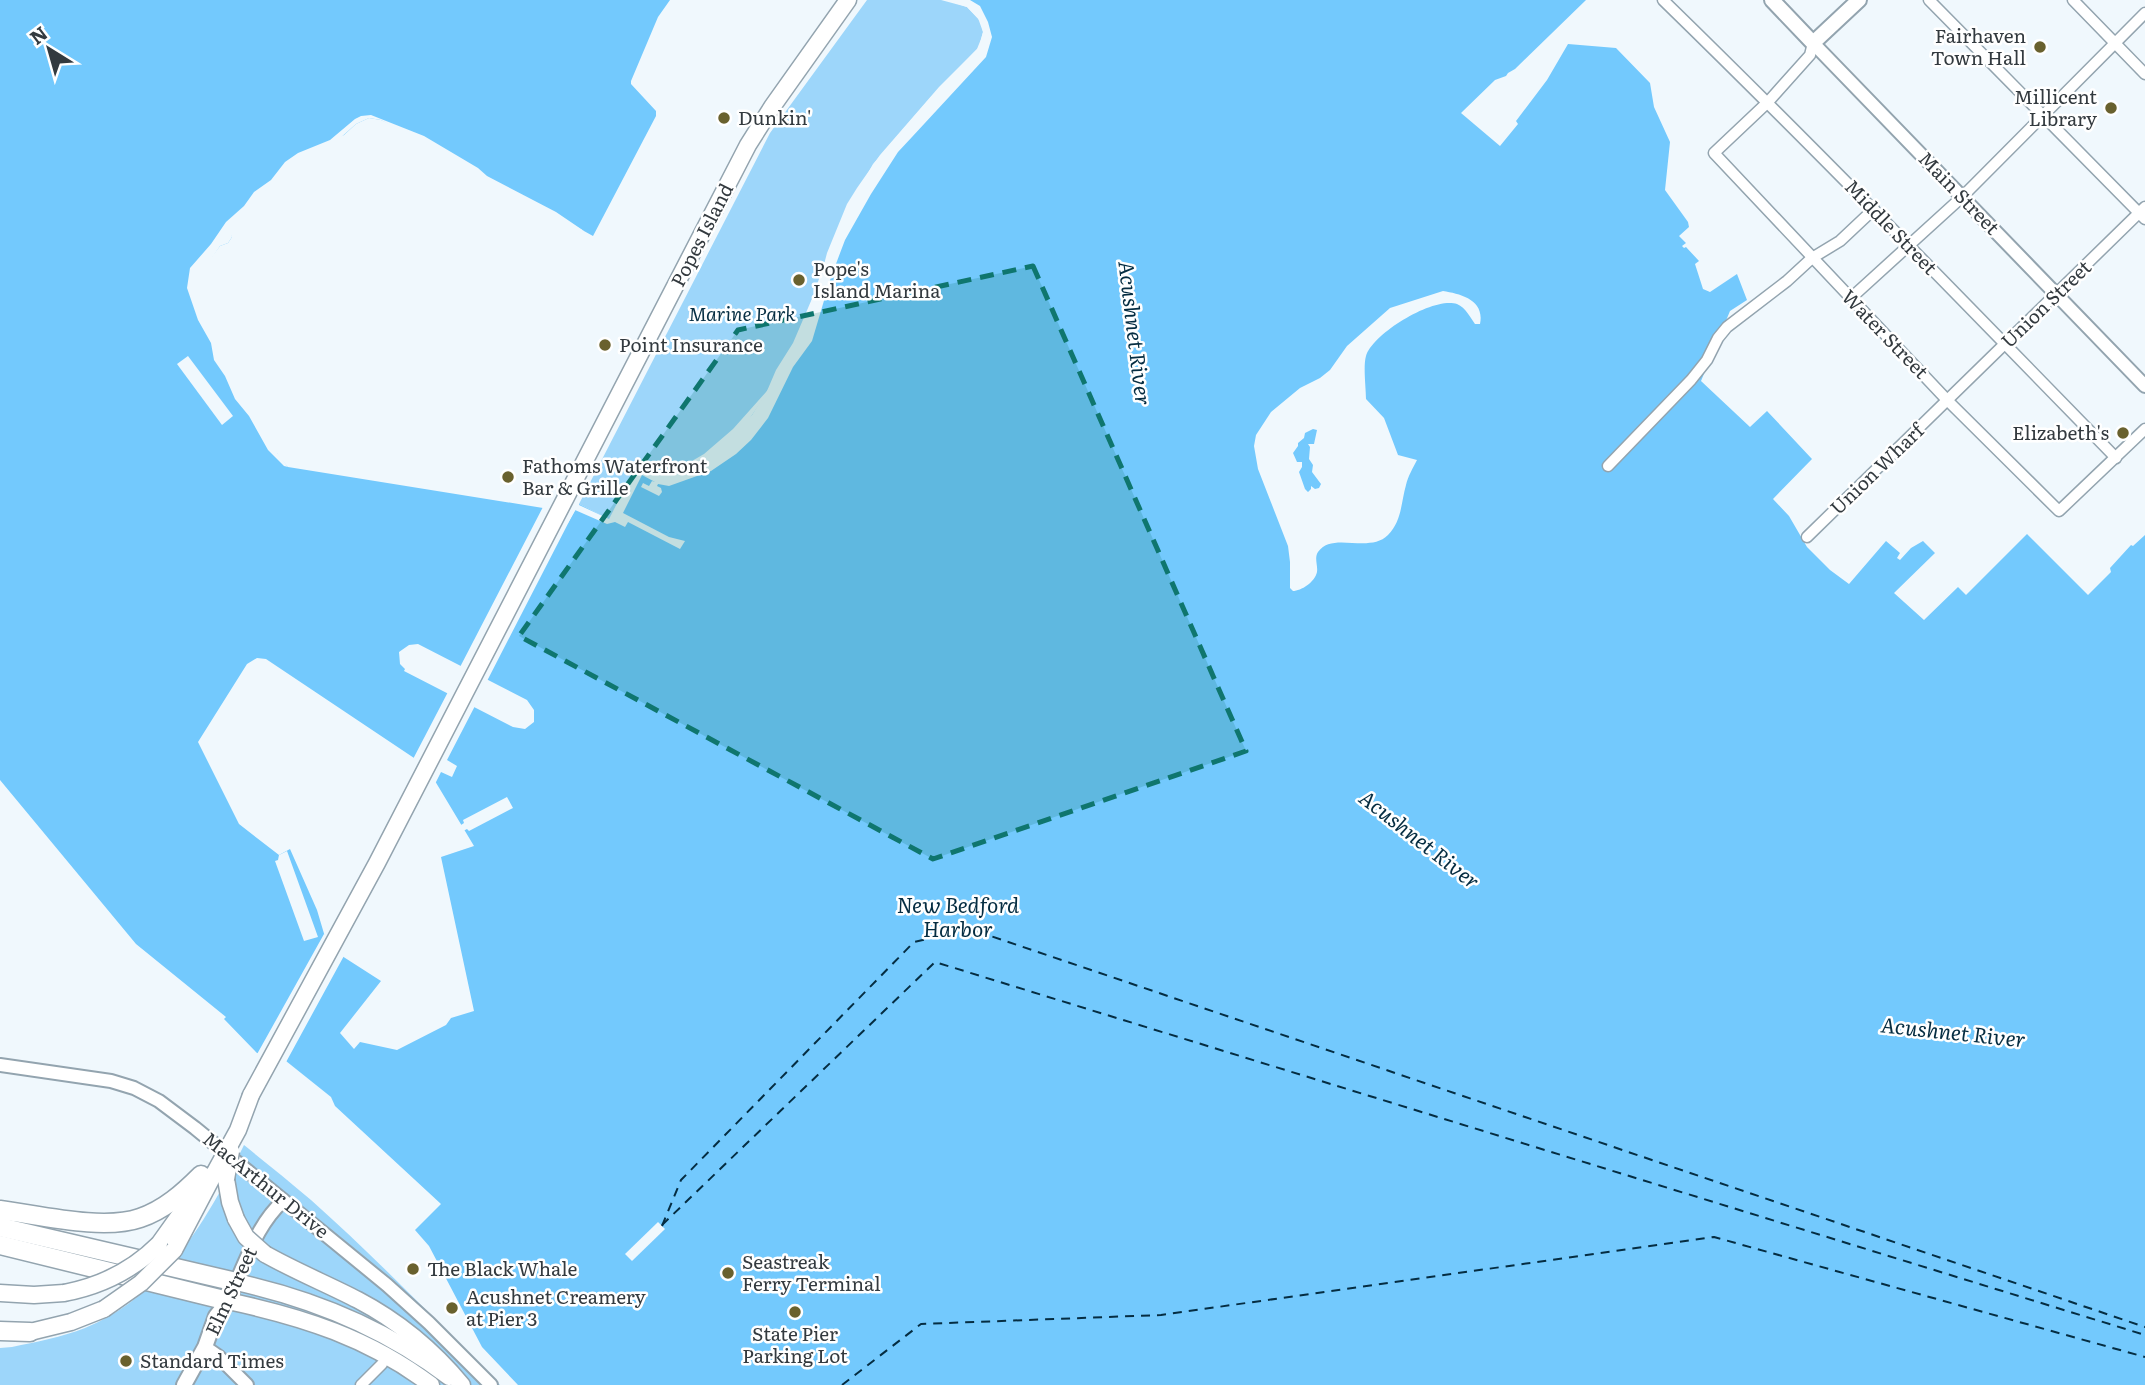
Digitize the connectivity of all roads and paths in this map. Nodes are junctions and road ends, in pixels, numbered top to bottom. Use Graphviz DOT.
graph roads {
  1 [pos="848,0"];
  2 [pos="1662,0"];
  3 [pos="1772,0"];
  4 [pos="1859,0"];
  5 [pos="1929,0"];
  6 [pos="2073,0"];
  7 [pos="2145,13"];
  8 [pos="1813,43"];
  9 [pos="2115,43"];
  10 [pos="2145,74"];
  11 [pos="1768,102"];
  12 [pos="2042,115"];
  13 [pos="1962,197"];
  14 [pos="1874,209"];
  15 [pos="2143,213"];
  16 [pos="1910,246"];
  17 [pos="1812,258"];
  18 [pos="2056,294"];
  19 [pos="1851,298"];
  20 [pos="2005,344"];
  21 [pos="2145,386"];
  22 [pos="1947,400"];
  23 [pos="2145,429"];
  24 [pos="2116,458"];
  25 [pos="1608,466"];
  26 [pos="1807,537"];
  27 [pos="0,1065"];
  28 [pos="251,1095"];
  29 [pos="212,1173"];
  30 [pos="284,1201"];
  31 [pos="0,1210"];
  32 [pos="0,1227"];
  33 [pos="0,1245"];
  34 [pos="166,1247"];
  35 [pos="236,1282"];
  36 [pos="0,1293"];
  37 [pos="228,1301"];
  38 [pos="0,1331"];
  39 [pos="30,1332"];
  40 [pos="0,1337"];
  41 [pos="205,1347"];
  42 [pos="382,1364"];
  43 [pos="184,1385"];
  44 [pos="247,1385"];
  45 [pos="361,1385"];
  46 [pos="431,1385"];
  47 [pos="461,1385"];
  48 [pos="491,1385"];
  1 -- 28 [label="main road, Popes Island"];
  2 -- 11 [label="street, Middle Street"];
  3 -- 8 [label="main road, Main Street"];
  4 -- 8 [label="main road"];
  5 -- 12 [label="street"];
  6 -- 9 [label="street"];
  7 -- 9 [label="street"];
  8 -- 11 [label="street"];
  8 -- 13 [label="street, Main Street"];
  9 -- 10 [label="street"];
  9 -- 12 [label="street"];
  11 -- 14 [label="street, Middle Street"];
  11 -- 17 [label="street, Water Street"];
  12 -- 13 [label="street"];
  12 -- 15 [label="street"];
  13 -- 16 [label="street"];
  13 -- 18 [label="street, Main Street"];
  14 -- 16 [label="street, Middle Street"];
  14 -- 17 [label="street"];
  15 -- 18 [label="street, Union Street"];
  16 -- 19 [label="street"];
  16 -- 20 [label="street, Middle Street"];
  17 -- 19 [label="street, Water Street"];
  17 -- 25 [label="street"];
  18 -- 20 [label="street, Union Street"];
  18 -- 21 [label="street, Main Street"];
  19 -- 22 [label="street, Water Street"];
  20 -- 22 [label="street, Union Street"];
  20 -- 24 [label="street, Middle Street"];
  22 -- 24 [label="street, Water Street"];
  22 -- 26 [label="street, Union Wharf"];
  23 -- 24 [label="street"];
  27 -- 30 [label="street, MacArthur Drive"];
  28 -- 29 [label="main road, bridge"];
  28 -- 29 [label="main road, bridge"];
  29 -- 31 [label="highway"];
  29 -- 34 [label="main road"];
  29 -- 47 [label="main road, bridge"];
  30 -- 35 [label="street, Elm Street"];
  30 -- 48 [label="street, MacArthur Drive"];
  32 -- 35 [label="highway"];
  33 -- 37 [label="highway"];
  34 -- 36 [label="main road, bridge"];
  34 -- 39 [label="main road, bridge"];
  35 -- 37 [label="main road, Elm Street"];
  35 -- 47 [label="main road"];
  37 -- 41 [label="main road, Elm Street"];
  37 -- 46 [label="main road"];
  38 -- 39 [label="highway"];
  39 -- 40 [label="main road"];
  41 -- 43 [label="main road, Elm Street"];
  41 -- 44 [label="street"];
  42 -- 45 [label="street"];
}
